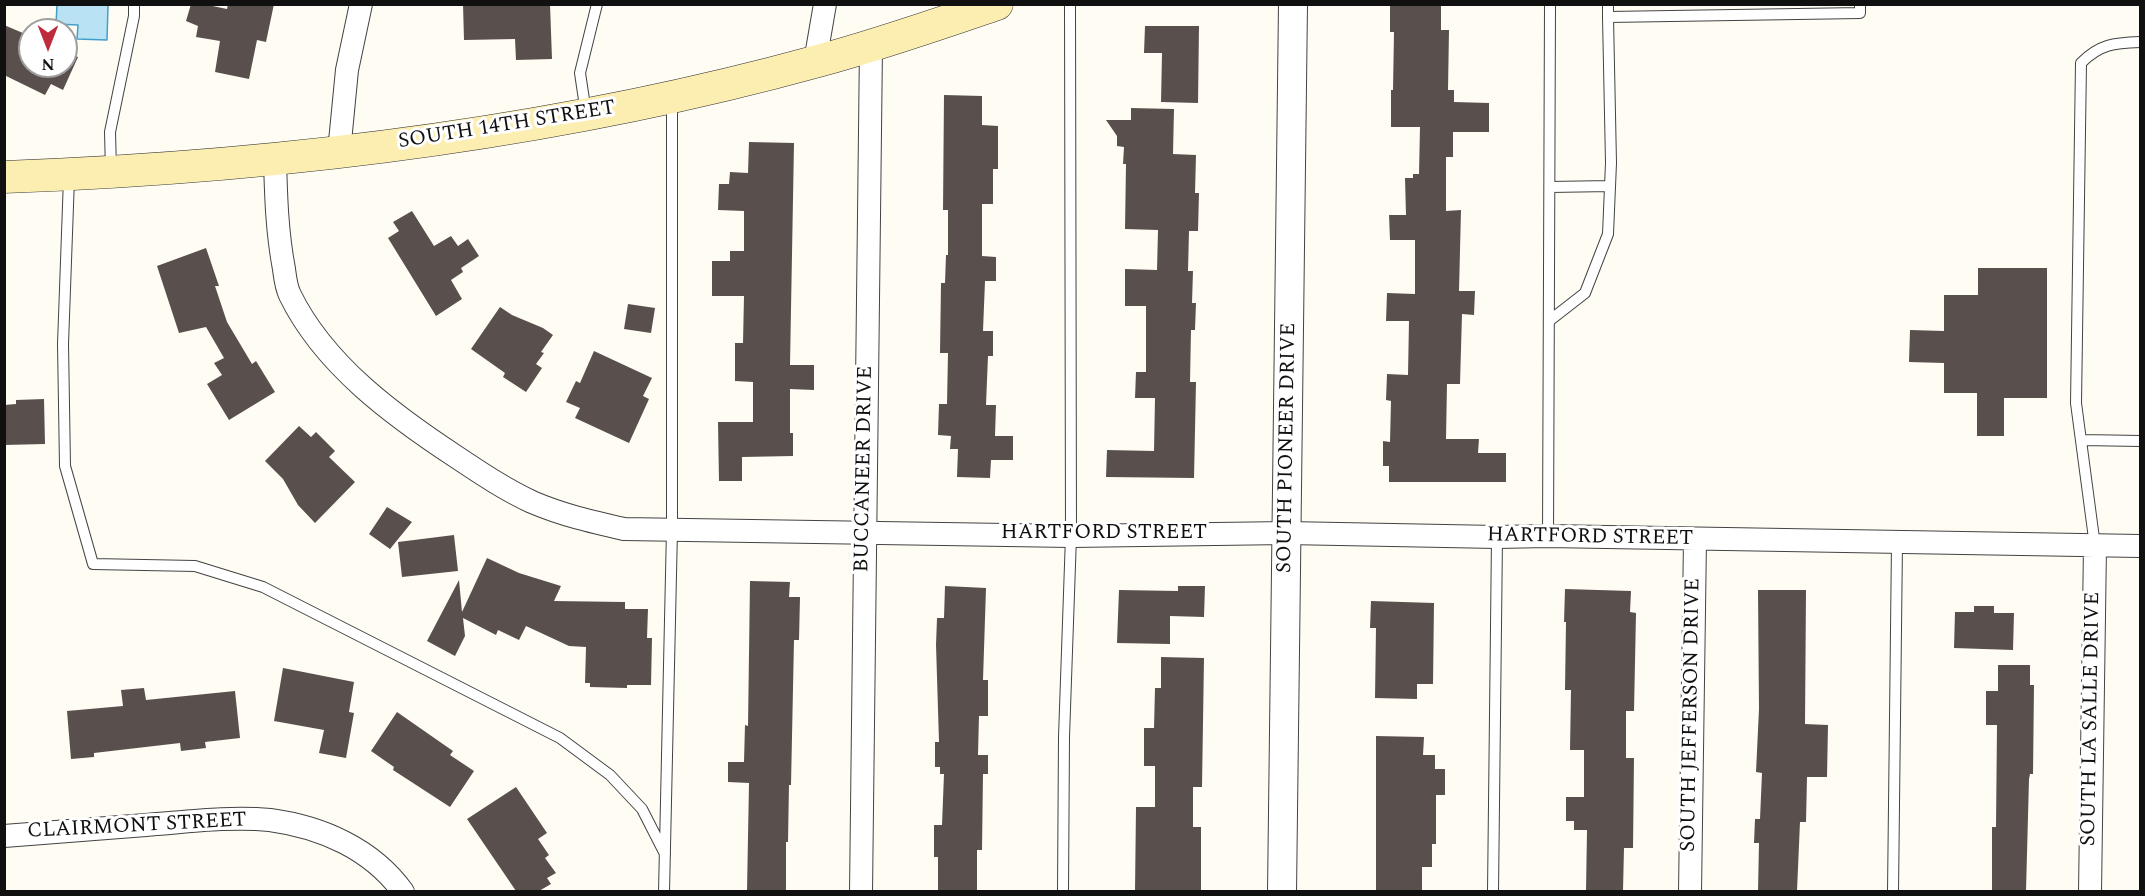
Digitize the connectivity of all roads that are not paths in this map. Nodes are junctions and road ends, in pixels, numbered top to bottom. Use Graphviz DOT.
graph roads {
  1 [pos="134,4"];
  2 [pos="361,4"];
  3 [pos="597,4"];
  4 [pos="825,4"];
  5 [pos="997,4"];
  6 [pos="1070,4"];
  7 [pos="1293,4"];
  8 [pos="1550,4"];
  9 [pos="1608,4"];
  10 [pos="1659,4"];
  11 [pos="1860,4"];
  12 [pos="1659,16"];
  13 [pos="1608,17"];
  14 [pos="2140,42"];
  15 [pos="871,46"];
  16 [pos="815,62"];
  17 [pos="672,97"];
  18 [pos="586,115"];
  19 [pos="339,152"];
  20 [pos="275,160"];
  21 [pos="111,172"];
  22 [pos="69,174"];
  23 [pos="4,177"];
  24 [pos="1610,186"];
  25 [pos="1550,187"];
  26 [pos="1549,321"];
  27 [pos="2082,440"];
  28 [pos="2140,441"];
  29 [pos="672,530"];
  30 [pos="864,532"];
  31 [pos="1287,533"];
  32 [pos="1071,536"];
  33 [pos="1548,536"];
  34 [pos="1497,537"];
  35 [pos="1695,539"];
  36 [pos="1897,542"];
  37 [pos="2095,546"];
  38 [pos="2140,546"];
  39 [pos="4,836"];
  40 [pos="665,854"];
  41 [pos="400,886"];
  42 [pos="664,891"];
  43 [pos="861,891"];
  44 [pos="1063,891"];
  45 [pos="1282,891"];
  46 [pos="1493,891"];
  47 [pos="1690,891"];
  48 [pos="1893,891"];
  49 [pos="2090,891"];
  1 -- 21 [label="lane"];
  2 -- 19 [label="street"];
  3 -- 18 [label="lane"];
  4 -- 16 [label="street"];
  5 -- 15 [label="main road, SOUTH 14TH STREET"];
  6 -- 32 [label="lane"];
  7 -- 31 [label="street, SOUTH PIONEER DRIVE"];
  8 -- 25 [label="lane"];
  9 -- 13 [label="lane"];
  10 -- 12 [label="lane"];
  11 -- 12 [label="lane"];
  12 -- 13 [label="lane"];
  13 -- 24 [label="lane"];
  14 -- 27 [label="lane"];
  15 -- 16 [label="main road, SOUTH 14TH STREET"];
  15 -- 30 [label="street, BUCCANEER DRIVE"];
  16 -- 17 [label="main road, SOUTH 14TH STREET"];
  17 -- 18 [label="main road, SOUTH 14TH STREET"];
  17 -- 29 [label="lane"];
  18 -- 19 [label="main road, SOUTH 14TH STREET"];
  19 -- 20 [label="main road, SOUTH 14TH STREET"];
  20 -- 21 [label="main road, SOUTH 14TH STREET"];
  20 -- 29 [label="street, HARTFORD STREET"];
  21 -- 22 [label="main road, SOUTH 14TH STREET"];
  22 -- 23 [label="main road, SOUTH 14TH STREET"];
  22 -- 40 [label="lane"];
  24 -- 25 [label="lane"];
  24 -- 26 [label="lane"];
  25 -- 26 [label="lane"];
  26 -- 33 [label="lane"];
  27 -- 28 [label="lane"];
  27 -- 37 [label="lane"];
  29 -- 30 [label="street, HARTFORD STREET"];
  29 -- 40 [label="lane"];
  30 -- 32 [label="street, HARTFORD STREET"];
  30 -- 43 [label="street, BUCCANEER DRIVE"];
  31 -- 32 [label="street, HARTFORD STREET"];
  31 -- 34 [label="street, HARTFORD STREET"];
  31 -- 45 [label="street, SOUTH PIONEER DRIVE"];
  32 -- 44 [label="lane"];
  33 -- 34 [label="street, HARTFORD STREET"];
  33 -- 35 [label="street, HARTFORD STREET"];
  34 -- 46 [label="lane"];
  35 -- 36 [label="street, HARTFORD STREET"];
  35 -- 47 [label="street, SOUTH JEFFERSON DRIVE"];
  36 -- 37 [label="street, HARTFORD STREET"];
  36 -- 48 [label="lane"];
  37 -- 38 [label="street, HARTFORD STREET"];
  37 -- 49 [label="street, SOUTH LA SALLE DRIVE"];
  39 -- 41 [label="street, CLAIRMONT STREET"];
  40 -- 42 [label="lane"];
}
